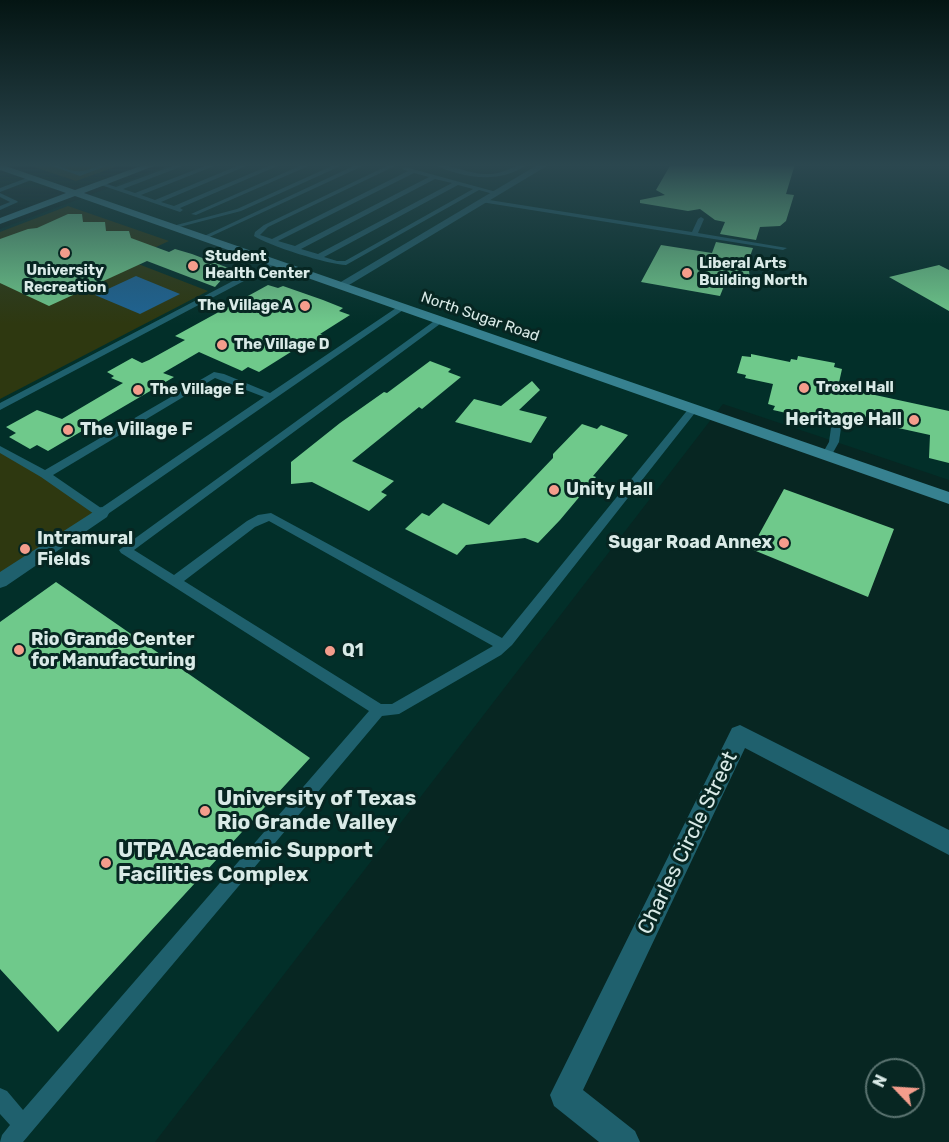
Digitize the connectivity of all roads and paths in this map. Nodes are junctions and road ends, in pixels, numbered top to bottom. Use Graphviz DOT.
graph roads {
  1 [pos="143,217"];
  2 [pos="248,217"];
  3 [pos="285,217"];
  4 [pos="320,217"];
  5 [pos="356,217"];
  6 [pos="393,217"];
  7 [pos="429,217"];
  8 [pos="456,217"];
  9 [pos="587,217"];
  10 [pos="205,218"];
  11 [pos="701,219"];
  12 [pos="172,227"];
  13 [pos="694,234"];
  14 [pos="203,238"];
  15 [pos="271,242"];
  16 [pos="783,248"];
  17 [pos="295,249"];
  18 [pos="318,257"];
  19 [pos="274,263"];
  20 [pos="340,286"];
  21 [pos="402,308"];
  22 [pos="440,321"];
  23 [pos="271,397"];
  24 [pos="0,406"];
  25 [pos="693,409"];
  26 [pos="837,421"];
  27 [pos="0,449"];
  28 [pos="826,456"];
  29 [pos="45,475"];
  30 [pos="949,498"];
  31 [pos="101,513"];
  32 [pos="0,580"];
  33 [pos="175,581"];
  34 [pos="503,645"];
  35 [pos="379,710"];
  36 [pos="949,843"];
  37 [pos="0,1098"];
  38 [pos="23,1125"];
  39 [pos="9,1142"];
  40 [pos="624,1142"];
  1 -- 12 [label="street, North Sugar Road"];
  2 -- 14 [label="lane"];
  3 -- 15 [label="lane"];
  4 -- 15 [label="lane"];
  5 -- 17 [label="lane"];
  6 -- 18 [label="lane"];
  7 -- 18 [label="lane"];
  8 -- 20 [label="street"];
  9 -- 13 [label="lane"];
  10 -- 12 [label="lane"];
  11 -- 13 [label="lane"];
  12 -- 14 [label="street, North Sugar Road"];
  13 -- 16 [label="lane"];
  14 -- 19 [label="street, North Sugar Road"];
  15 -- 17 [label="lane"];
  17 -- 18 [label="lane"];
  19 -- 20 [label="street, North Sugar Road"];
  19 -- 24 [label="lane"];
  20 -- 21 [label="street, North Sugar Road"];
  21 -- 22 [label="street, North Sugar Road"];
  21 -- 23 [label="lane"];
  22 -- 25 [label="street, North Sugar Road"];
  22 -- 33 [label="lane"];
  23 -- 29 [label="lane"];
  23 -- 31 [label="lane"];
  25 -- 28 [label="street, North Sugar Road"];
  25 -- 34 [label="lane"];
  26 -- 28 [label="lane"];
  27 -- 29 [label="lane"];
  28 -- 30 [label="street, North Sugar Road"];
  29 -- 31 [label="lane"];
  31 -- 32 [label="street"];
  33 -- 34 [label="lane"];
  33 -- 35 [label="lane"];
  34 -- 35 [label="lane"];
  35 -- 38 [label="lane"];
  36 -- 40 [label="street, Charles Circle Street"];
  37 -- 38 [label="lane"];
  38 -- 39 [label="lane"];
}
